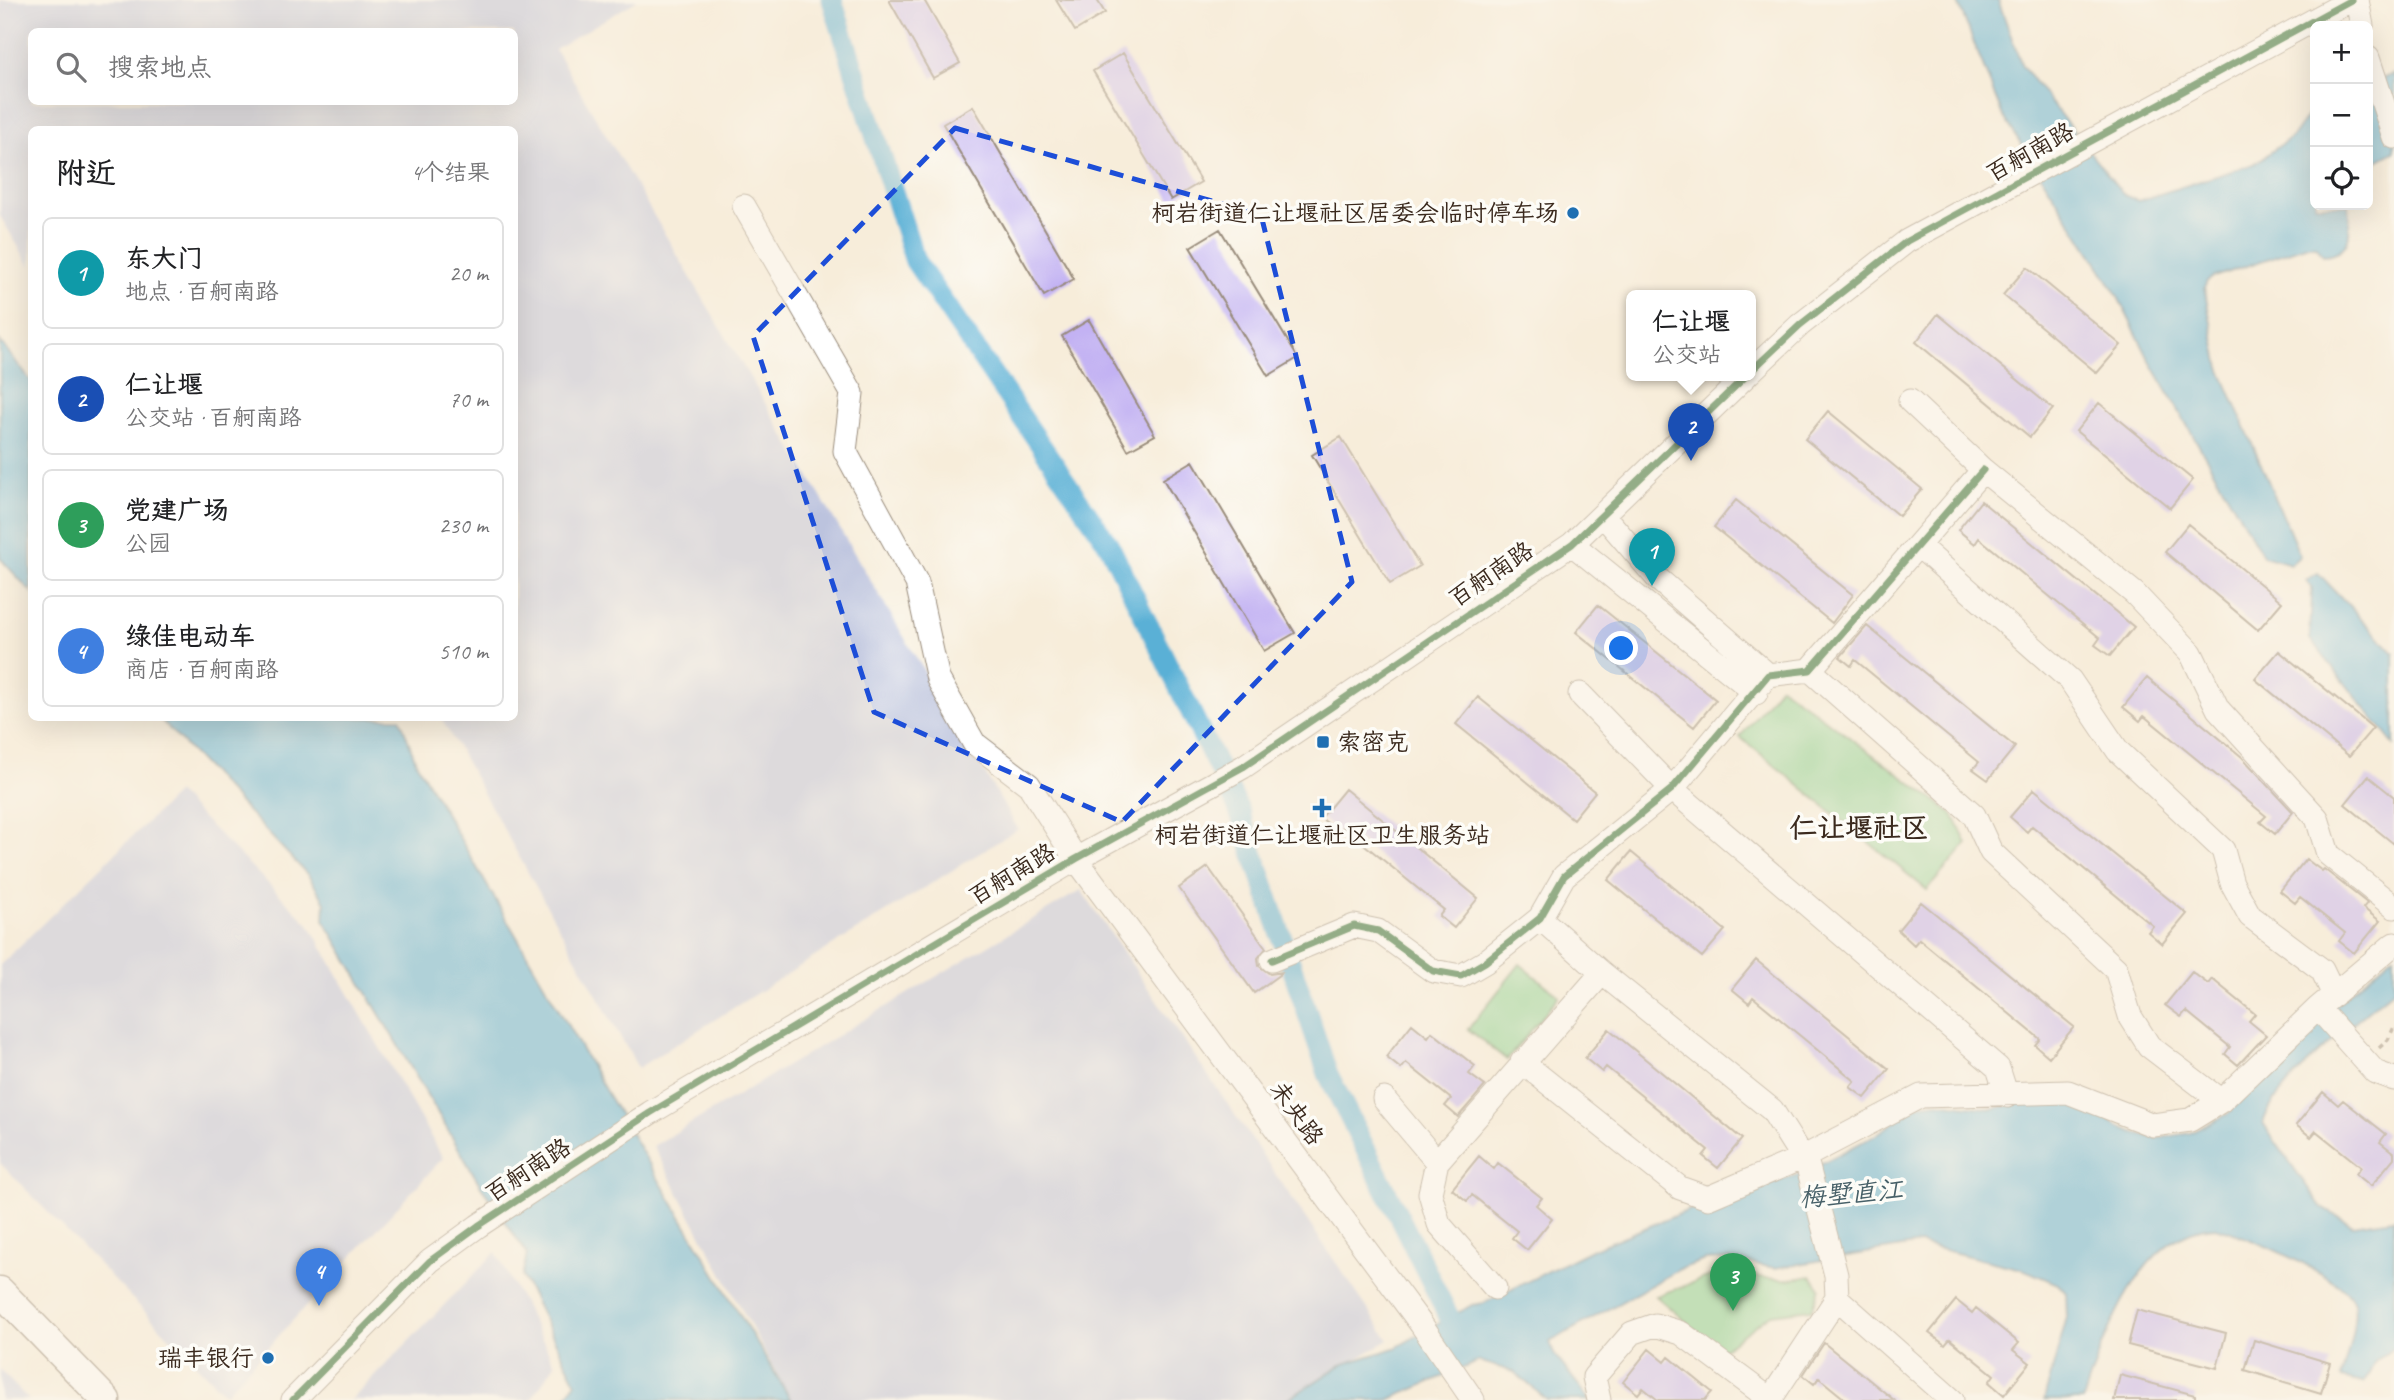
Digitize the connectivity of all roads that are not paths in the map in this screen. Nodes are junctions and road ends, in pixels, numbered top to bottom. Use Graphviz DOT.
graph roads {
  1 [pos="2351,0"];
  2 [pos="2357,0"];
  3 [pos="2361,21"];
  4 [pos="2373,73"];
  5 [pos="2394,137"];
  6 [pos="744,206"];
  7 [pos="1756,367"];
  8 [pos="1742,381"];
  9 [pos="1910,401"];
  10 [pos="1983,470"];
  11 [pos="1603,514"];
  12 [pos="1572,544"];
  13 [pos="1920,547"];
  14 [pos="1810,670"];
  15 [pos="1762,684"];
  16 [pos="1580,694"];
  17 [pos="1672,789"];
  18 [pos="1076,859"];
  19 [pos="2394,907"];
  20 [pos="1540,918"];
  21 [pos="2394,944"];
  22 [pos="1272,960"];
  23 [pos="1602,973"];
  24 [pos="2326,1001"];
  25 [pos="1522,1062"];
  26 [pos="2394,1079"];
  27 [pos="2007,1096"];
  28 [pos="1384,1099"];
  29 [pos="2221,1101"];
  30 [pos="1437,1162"];
  31 [pos="1806,1162"];
  32 [pos="1836,1286"];
  33 [pos="1494,1288"];
  34 [pos="0,1291"];
  35 [pos="106,1400"];
  36 [pos="293,1400"];
  37 [pos="1473,1400"];
  38 [pos="1599,1400"];
  39 [pos="1771,1400"];
  40 [pos="1952,1400"];
  1 -- 7 [label="street, 百舸南路"];
  2 -- 3 [label="street"];
  4 -- 5 [label="street"];
  6 -- 18 [label="street, 未央路"];
  8 -- 11 [label="street, 百舸南路"];
  9 -- 10 [label="street"];
  10 -- 13 [label="street"];
  10 -- 19 [label="street"];
  11 -- 12 [label="street, 百舸南路"];
  11 -- 15 [label="street"];
  12 -- 15 [label="street"];
  12 -- 18 [label="street, 百舸南路"];
  13 -- 14 [label="street"];
  13 -- 24 [label="street"];
  14 -- 15 [label="street"];
  14 -- 29 [label="street"];
  15 -- 17 [label="street"];
  16 -- 17 [label="street"];
  17 -- 20 [label="street"];
  17 -- 27 [label="street"];
  18 -- 36 [label="street, 百舸南路"];
  18 -- 37 [label="street, 未央路"];
  20 -- 22 [label="street"];
  20 -- 23 [label="street"];
  21 -- 24 [label="street"];
  23 -- 25 [label="street"];
  23 -- 31 [label="street"];
  24 -- 26 [label="street"];
  24 -- 29 [label="street"];
  25 -- 30 [label="street"];
  25 -- 31 [label="street"];
  27 -- 29 [label="street"];
  27 -- 31 [label="street"];
  28 -- 30 [label="street"];
  30 -- 33 [label="street"];
  31 -- 32 [label="street"];
  32 -- 39 [label="street"];
  32 -- 40 [label="street"];
  34 -- 35 [label="main road"];
  38 -- 39 [label="street"];
}
